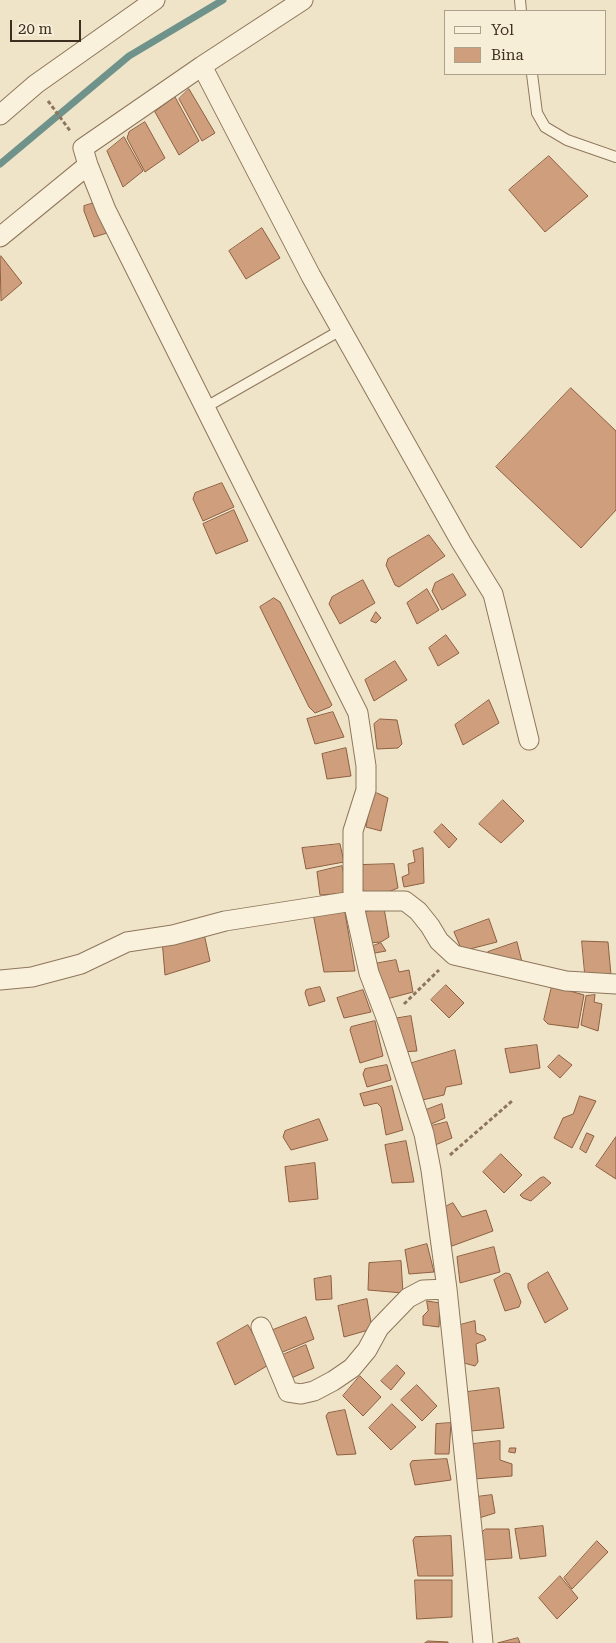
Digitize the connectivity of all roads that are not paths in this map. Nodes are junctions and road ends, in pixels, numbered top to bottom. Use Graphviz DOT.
graph roads {
  1 [pos="154,0"];
  2 [pos="303,0"];
  3 [pos="202,66"];
  4 [pos="532,75"];
  5 [pos="0,115"];
  6 [pos="85,157"];
  7 [pos="616,158"];
  8 [pos="0,236"];
  9 [pos="341,330"];
  10 [pos="206,407"];
  11 [pos="529,740"];
  12 [pos="353,901"];
  13 [pos="0,980"];
  14 [pos="616,984"];
  15 [pos="447,1289"];
  16 [pos="261,1327"];
  17 [pos="482,1643"];
  1 -- 5 [label="street"];
  2 -- 3 [label="street"];
  3 -- 6 [label="street"];
  3 -- 9 [label="street"];
  4 -- 7 [label="lane"];
  6 -- 8 [label="street"];
  6 -- 10 [label="street"];
  9 -- 10 [label="lane"];
  9 -- 11 [label="street"];
  10 -- 12 [label="street"];
  12 -- 13 [label="street"];
  12 -- 14 [label="street"];
  12 -- 15 [label="street"];
  15 -- 16 [label="street"];
  15 -- 17 [label="street"];
}
